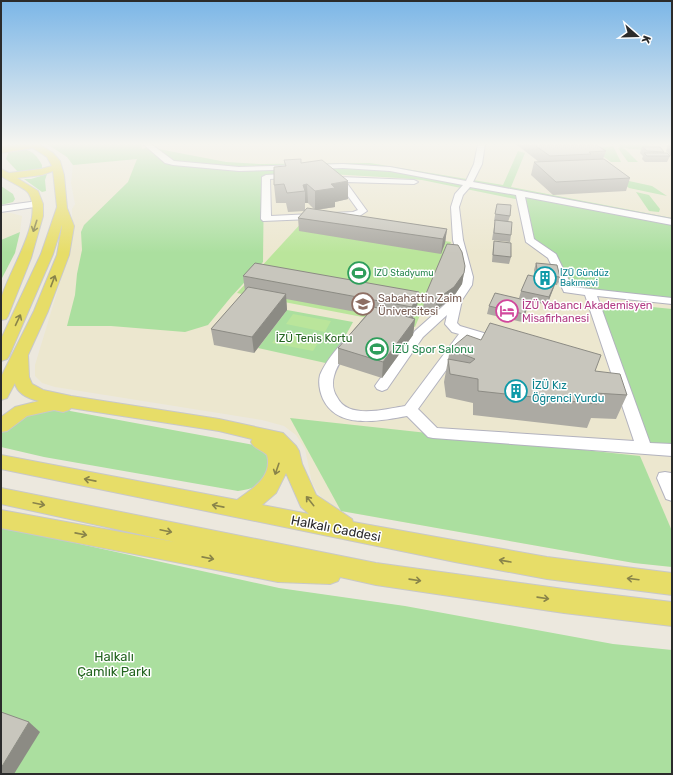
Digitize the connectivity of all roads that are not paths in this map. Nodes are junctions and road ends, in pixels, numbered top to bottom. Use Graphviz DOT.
graph roads {
  1 [pos="15,180"];
  2 [pos="59,180"];
  3 [pos="266,180"];
  4 [pos="341,180"];
  5 [pos="381,180"];
  6 [pos="438,180"];
  7 [pos="468,180"];
  8 [pos="465,186"];
  9 [pos="520,194"];
  10 [pos="38,204"];
  11 [pos="62,207"];
  12 [pos="1,209"];
  13 [pos="672,222"];
  14 [pos="13,287"];
  15 [pos="590,292"];
  16 [pos="456,300"];
  17 [pos="1,301"];
  18 [pos="672,301"];
  19 [pos="1,316"];
  20 [pos="357,331"];
  21 [pos="467,332"];
  22 [pos="511,346"];
  23 [pos="20,355"];
  24 [pos="1,356"];
  25 [pos="606,376"];
  26 [pos="620,380"];
  27 [pos="382,386"];
  28 [pos="1,394"];
  29 [pos="410,410"];
  30 [pos="1,426"];
  31 [pos="644,448"];
  32 [pos="672,450"];
  33 [pos="1,462"];
  34 [pos="665,478"];
  35 [pos="672,494"];
  36 [pos="1,496"];
  37 [pos="240,510"];
  38 [pos="1,519"];
  39 [pos="352,531"];
  40 [pos="376,574"];
  41 [pos="672,584"];
  42 [pos="672,614"];
  1 -- 10 [label="main road"];
  2 -- 11 [label="main road"];
  3 -- 4 [label="street"];
  5 -- 8 [label="street"];
  6 -- 8 [label="street"];
  7 -- 8 [label="street"];
  8 -- 9 [label="street"];
  8 -- 16 [label="street"];
  9 -- 13 [label="street"];
  9 -- 15 [label="street"];
  10 -- 12 [label="street"];
  10 -- 14 [label="main road, one-way"];
  23 -- 11 [label="main road, one-way"];
  24 -- 11 [label="main road, one-way"];
  14 -- 17 [label="main road"];
  14 -- 19 [label="main road"];
  15 -- 18 [label="street"];
  15 -- 26 [label="street"];
  16 -- 21 [label="street"];
  16 -- 27 [label="street"];
  20 -- 29 [label="street"];
  21 -- 22 [label="street"];
  21 -- 29 [label="street"];
  23 -- 28 [label="main road"];
  39 -- 23 [label="main road, one-way"];
  25 -- 26 [label="street"];
  26 -- 31 [label="street"];
  29 -- 31 [label="street"];
  30 -- 37 [label="main road, one-way"];
  31 -- 32 [label="street"];
  37 -- 33 [label="main road, Halkalı Caddesi, one-way"];
  34 -- 35 [label="street"];
  36 -- 40 [label="main road, one-way"];
  37 -- 39 [label="main road, Halkalı Caddesi"];
  38 -- 40 [label="main road, one-way"];
  41 -- 39 [label="main road, Halkalı Caddesi, one-way"];
  40 -- 42 [label="main road, one-way"];
}
